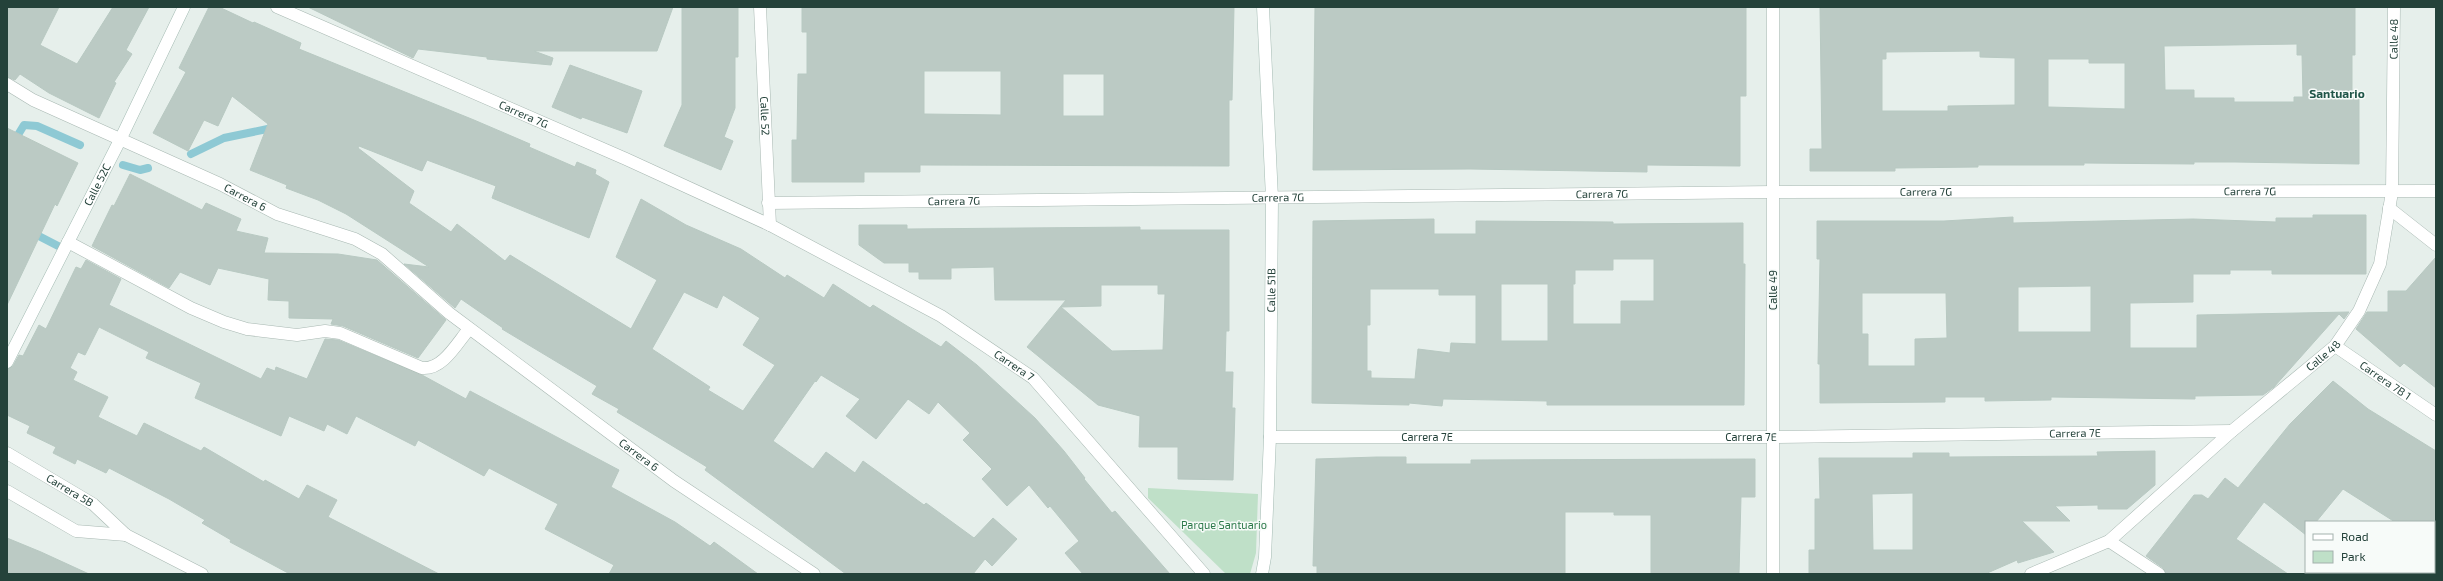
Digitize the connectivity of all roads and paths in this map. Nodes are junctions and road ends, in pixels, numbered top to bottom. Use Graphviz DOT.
graph roads {
  1 [pos="184,7"];
  2 [pos="277,7"];
  3 [pos="760,7"];
  4 [pos="1263,7"];
  5 [pos="1773,7"];
  6 [pos="2394,7"];
  7 [pos="7,84"];
  8 [pos="121,138"];
  9 [pos="2436,191"];
  10 [pos="1773,192"];
  11 [pos="2392,192"];
  12 [pos="1272,198"];
  13 [pos="768,203"];
  14 [pos="2389,208"];
  15 [pos="770,225"];
  16 [pos="68,242"];
  17 [pos="2436,245"];
  18 [pos="469,329"];
  19 [pos="2335,346"];
  20 [pos="7,362"];
  21 [pos="2436,415"];
  22 [pos="2232,431"];
  23 [pos="1270,437"];
  24 [pos="1773,437"];
  25 [pos="7,453"];
  26 [pos="7,491"];
  27 [pos="126,535"];
  28 [pos="2109,541"];
  29 [pos="202,574"];
  30 [pos="814,574"];
  31 [pos="1204,574"];
  32 [pos="1262,574"];
  33 [pos="1773,574"];
  34 [pos="2031,574"];
  35 [pos="2159,574"];
  1 -- 8 [label="street, Calle 52C"];
  2 -- 15 [label="street, Carrera 7G"];
  3 -- 13 [label="street, Calle 52"];
  4 -- 12 [label="street, Calle 51B"];
  5 -- 10 [label="street, Calle 49"];
  6 -- 11 [label="street, Calle 48"];
  7 -- 8 [label="street, Carrera 6"];
  8 -- 16 [label="street, Calle 52C"];
  8 -- 18 [label="street, Carrera 6"];
  9 -- 11 [label="street, Carrera 7G"];
  10 -- 11 [label="street, Carrera 7G"];
  10 -- 12 [label="street, Carrera 7G"];
  10 -- 24 [label="street, Calle 49"];
  11 -- 14 [label="street, Calle 48"];
  12 -- 13 [label="street, Carrera 7G"];
  12 -- 23 [label="street, Calle 51B"];
  13 -- 15 [label="street, Calle 52"];
  14 -- 17 [label="street"];
  14 -- 19 [label="street, Calle 48"];
  15 -- 31 [label="street, Carrera 7"];
  16 -- 18 [label="street"];
  16 -- 20 [label="street, Calle 52C"];
  18 -- 30 [label="street, Carrera 6"];
  19 -- 21 [label="street, Carrera 7B 1"];
  19 -- 22 [label="street, Calle 48"];
  22 -- 24 [label="street, Carrera 7E"];
  22 -- 28 [label="street, Calle 48"];
  23 -- 24 [label="street, Carrera 7E"];
  23 -- 32 [label="street, Calle 51B"];
  24 -- 33 [label="street, Calle 49"];
  25 -- 27 [label="street, Carrera 5B"];
  26 -- 27 [label="street, Carrera 5B"];
  27 -- 29 [label="street, Carrera 5B"];
  28 -- 34 [label="street, Calle 48"];
  28 -- 35 [label="street"];
}
